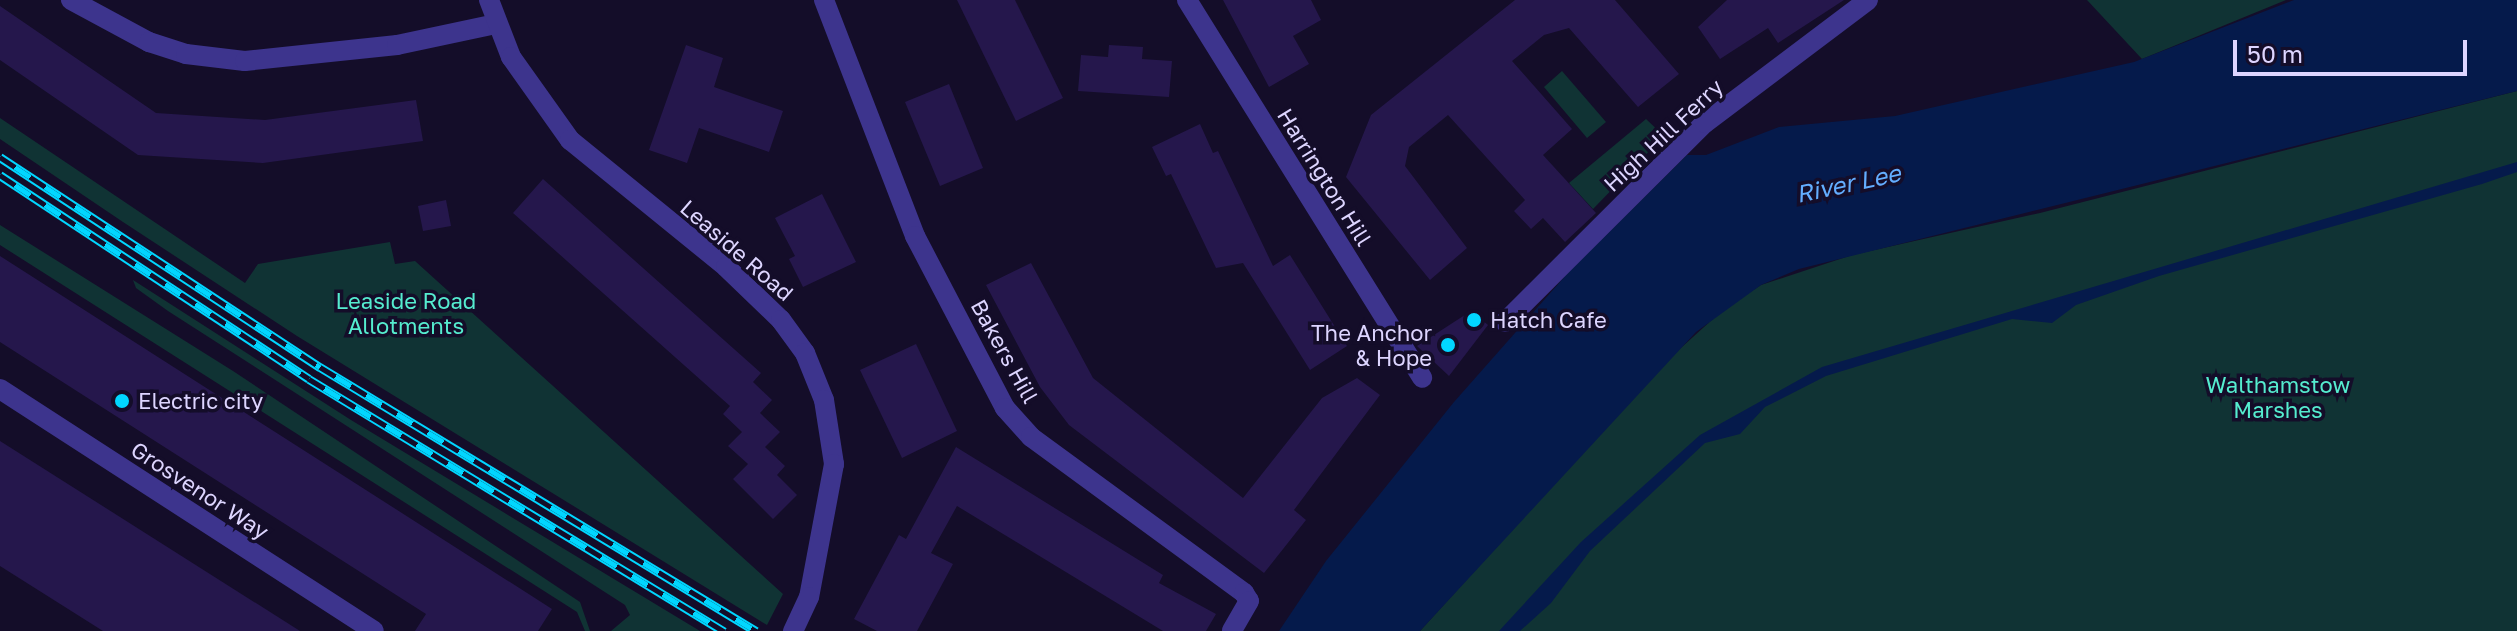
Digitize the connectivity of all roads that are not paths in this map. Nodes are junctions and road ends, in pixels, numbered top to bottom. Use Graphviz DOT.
graph roads {
  1 [pos="71,0"];
  2 [pos="489,0"];
  3 [pos="824,0"];
  4 [pos="1187,0"];
  5 [pos="1868,0"];
  6 [pos="496,24"];
  7 [pos="1505,322"];
  8 [pos="1422,378"];
  9 [pos="0,389"];
  10 [pos="374,631"];
  11 [pos="793,631"];
  12 [pos="1232,631"];
  1 -- 6 [label="street"];
  2 -- 6 [label="street, Leaside Road"];
  3 -- 12 [label="street, Bakers Hill"];
  4 -- 8 [label="street, Harrington Hill"];
  5 -- 7 [label="street, High Hill Ferry"];
  6 -- 11 [label="street, Leaside Road"];
  9 -- 10 [label="street, Grosvenor Way"];
}
